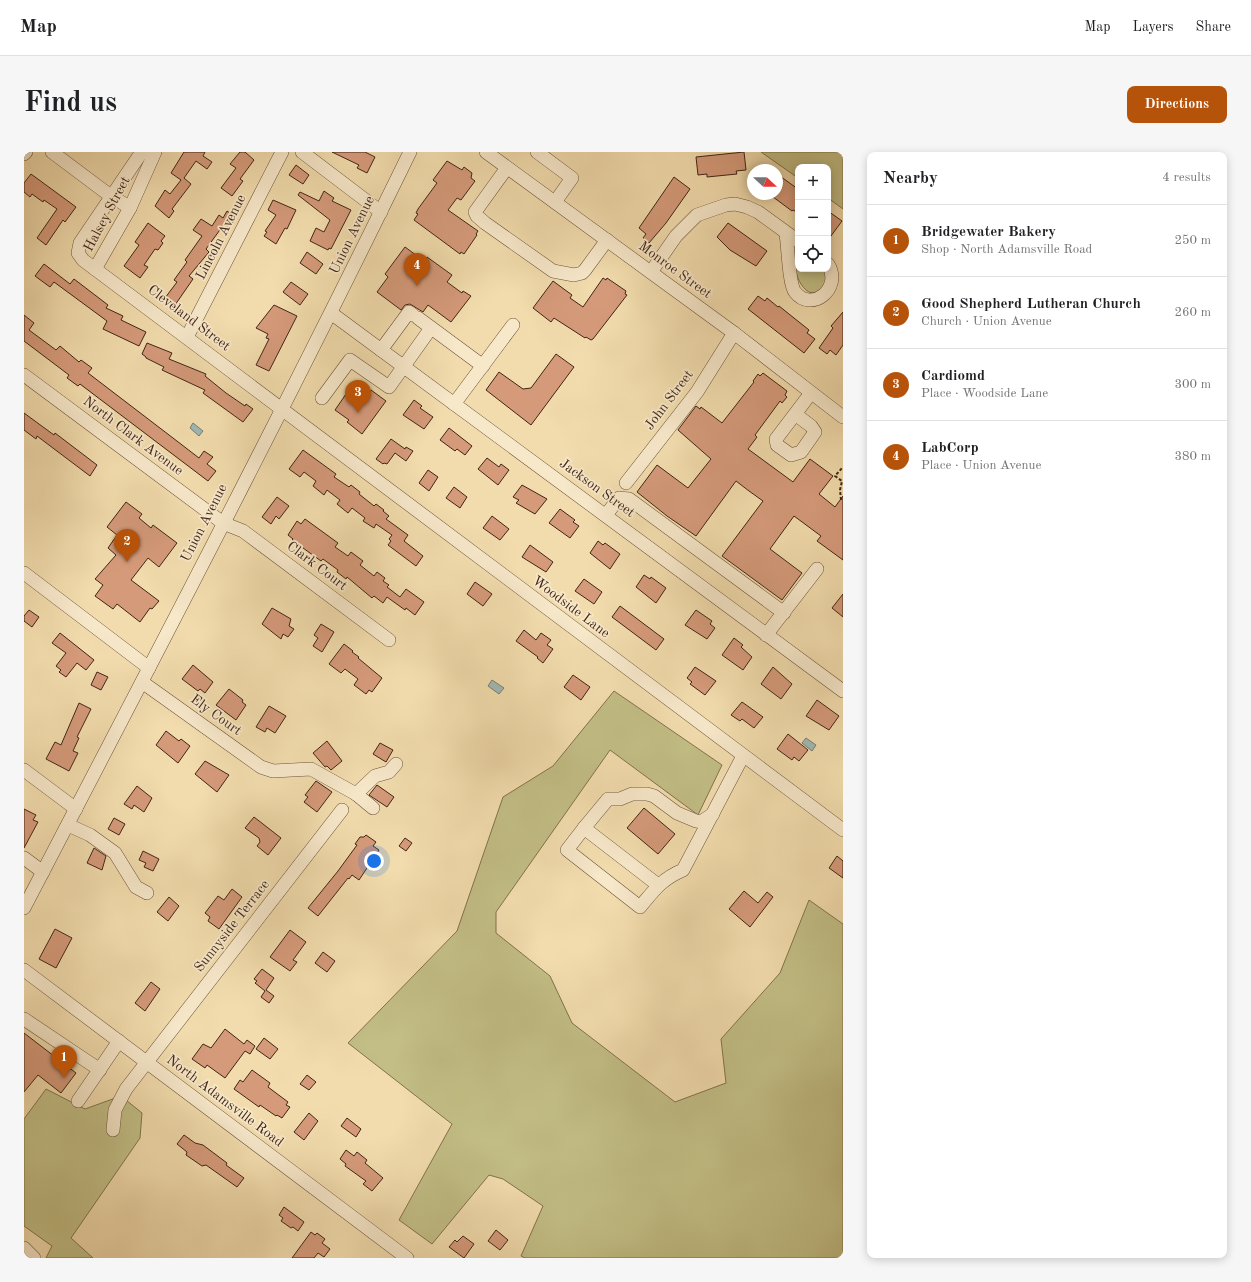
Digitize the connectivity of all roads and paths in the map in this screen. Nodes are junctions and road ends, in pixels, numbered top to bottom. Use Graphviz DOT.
graph roads {
  1 [pos="52,152"];
  2 [pos="144,152"];
  3 [pos="155,152"];
  4 [pos="282,152"];
  5 [pos="302,152"];
  6 [pos="410,152"];
  7 [pos="486,152"];
  8 [pos="537,152"];
  9 [pos="506,169"];
  10 [pos="113,197"];
  11 [pos="554,202"];
  12 [pos="130,208"];
  13 [pos="381,212"];
  14 [pos="786,234"];
  15 [pos="795,239"];
  16 [pos="606,240"];
  17 [pos="78,253"];
  18 [pos="831,268"];
  19 [pos="95,269"];
  20 [pos="651,272"];
  21 [pos="331,313"];
  22 [pos="513,325"];
  23 [pos="431,328"];
  24 [pos="734,334"];
  25 [pos="187,336"];
  26 [pos="381,350"];
  27 [pos="483,366"];
  28 [pos="404,367"];
  29 [pos="24,375"];
  30 [pos="811,392"];
  31 [pos="322,398"];
  32 [pos="454,404"];
  33 [pos="281,408"];
  34 [pos="795,414"];
  35 [pos="843,417"];
  36 [pos="843,466"];
  37 [pos="626,483"];
  38 [pos="841,500"];
  39 [pos="606,515"];
  40 [pos="222,523"];
  41 [pos="817,569"];
  42 [pos="24,573"];
  43 [pos="784,613"];
  44 [pos="766,635"];
  45 [pos="389,640"];
  46 [pos="149,668"];
  47 [pos="142,682"];
  48 [pos="843,691"];
  49 [pos="744,756"];
  50 [pos="396,764"];
  51 [pos="24,770"];
  52 [pos="356,794"];
  53 [pos="373,808"];
  54 [pos="76,809"];
  55 [pos="342,810"];
  56 [pos="714,814"];
  57 [pos="68,824"];
  58 [pos="584,828"];
  59 [pos="843,830"];
  60 [pos="26,863"];
  61 [pos="43,872"];
  62 [pos="658,884"];
  63 [pos="147,893"];
  64 [pos="24,908"];
  65 [pos="24,970"];
  66 [pos="24,1019"];
  67 [pos="119,1041"];
  68 [pos="147,1062"];
  69 [pos="100,1070"];
  70 [pos="78,1101"];
  71 [pos="113,1130"];
  72 [pos="24,1248"];
  73 [pos="34,1258"];
  74 [pos="407,1258"];
  1 -- 10 [label="street"];
  2 -- 10 [label="street, Halsey Street"];
  3 -- 12 [label="street, Halsey Street"];
  4 -- 25 [label="street, Lincoln Avenue"];
  5 -- 13 [label="street"];
  6 -- 13 [label="street, Union Avenue"];
  7 -- 9 [label="street, Monroe Street"];
  8 -- 11 [label="street"];
  9 -- 11 [label="street, Monroe Street"];
  9 -- 16 [label="street"];
  10 -- 12 [label="street"];
  10 -- 17 [label="street, Halsey Street"];
  11 -- 16 [label="street, Monroe Street"];
  12 -- 19 [label="street, Halsey Street"];
  13 -- 21 [label="street, Union Avenue"];
  14 -- 15 [label="street"];
  14 -- 18 [label="street"];
  14 -- 20 [label="street"];
  16 -- 20 [label="street, Monroe Street"];
  17 -- 19 [label="street, Cleveland Street"];
  19 -- 25 [label="street, Cleveland Street"];
  20 -- 24 [label="street, Monroe Street"];
  21 -- 26 [label="street, Jackson Street"];
  21 -- 33 [label="street, Union Avenue"];
  22 -- 27 [label="street"];
  23 -- 26 [label="street"];
  23 -- 27 [label="street"];
  23 -- 28 [label="street"];
  24 -- 30 [label="street, Monroe Street"];
  24 -- 37 [label="street, John Street"];
  25 -- 33 [label="street, Cleveland Street"];
  26 -- 28 [label="street, Jackson Street"];
  27 -- 32 [label="street"];
  28 -- 31 [label="street"];
  28 -- 32 [label="street, Jackson Street"];
  29 -- 40 [label="street, North Clark Avenue"];
  30 -- 34 [label="street"];
  30 -- 35 [label="street, Monroe Street"];
  32 -- 39 [label="street, Jackson Street"];
  33 -- 40 [label="street, Union Avenue"];
  33 -- 49 [label="street, Woodside Lane"];
  36 -- 38 [label="path"];
  39 -- 43 [label="street"];
  39 -- 44 [label="street, Jackson Street"];
  40 -- 45 [label="street, Clark Court"];
  40 -- 46 [label="street, Union Avenue"];
  41 -- 43 [label="street"];
  42 -- 46 [label="street"];
  43 -- 44 [label="street"];
  44 -- 48 [label="street, Jackson Street"];
  46 -- 47 [label="street, Union Avenue"];
  47 -- 52 [label="street, Ely Court"];
  47 -- 54 [label="street, Union Avenue"];
  49 -- 56 [label="street"];
  49 -- 59 [label="street, Woodside Lane"];
  50 -- 52 [label="street"];
  51 -- 54 [label="street"];
  52 -- 53 [label="street"];
  54 -- 57 [label="street, Union Avenue"];
  55 -- 68 [label="street, Sunnyside Terrace"];
  56 -- 58 [label="street"];
  56 -- 62 [label="street"];
  57 -- 61 [label="street, Union Avenue"];
  57 -- 63 [label="street"];
  58 -- 62 [label="street"];
  58 -- 62 [label="street"];
  60 -- 61 [label="street"];
  61 -- 64 [label="street, Union Avenue"];
  65 -- 67 [label="street, North Adamsville Road"];
  66 -- 69 [label="street"];
  67 -- 68 [label="street, North Adamsville Road"];
  67 -- 69 [label="street"];
  68 -- 71 [label="street, Sunnyside Terrace"];
  68 -- 74 [label="street, North Adamsville Road"];
  69 -- 70 [label="street"];
  72 -- 73 [label="street"];
}
